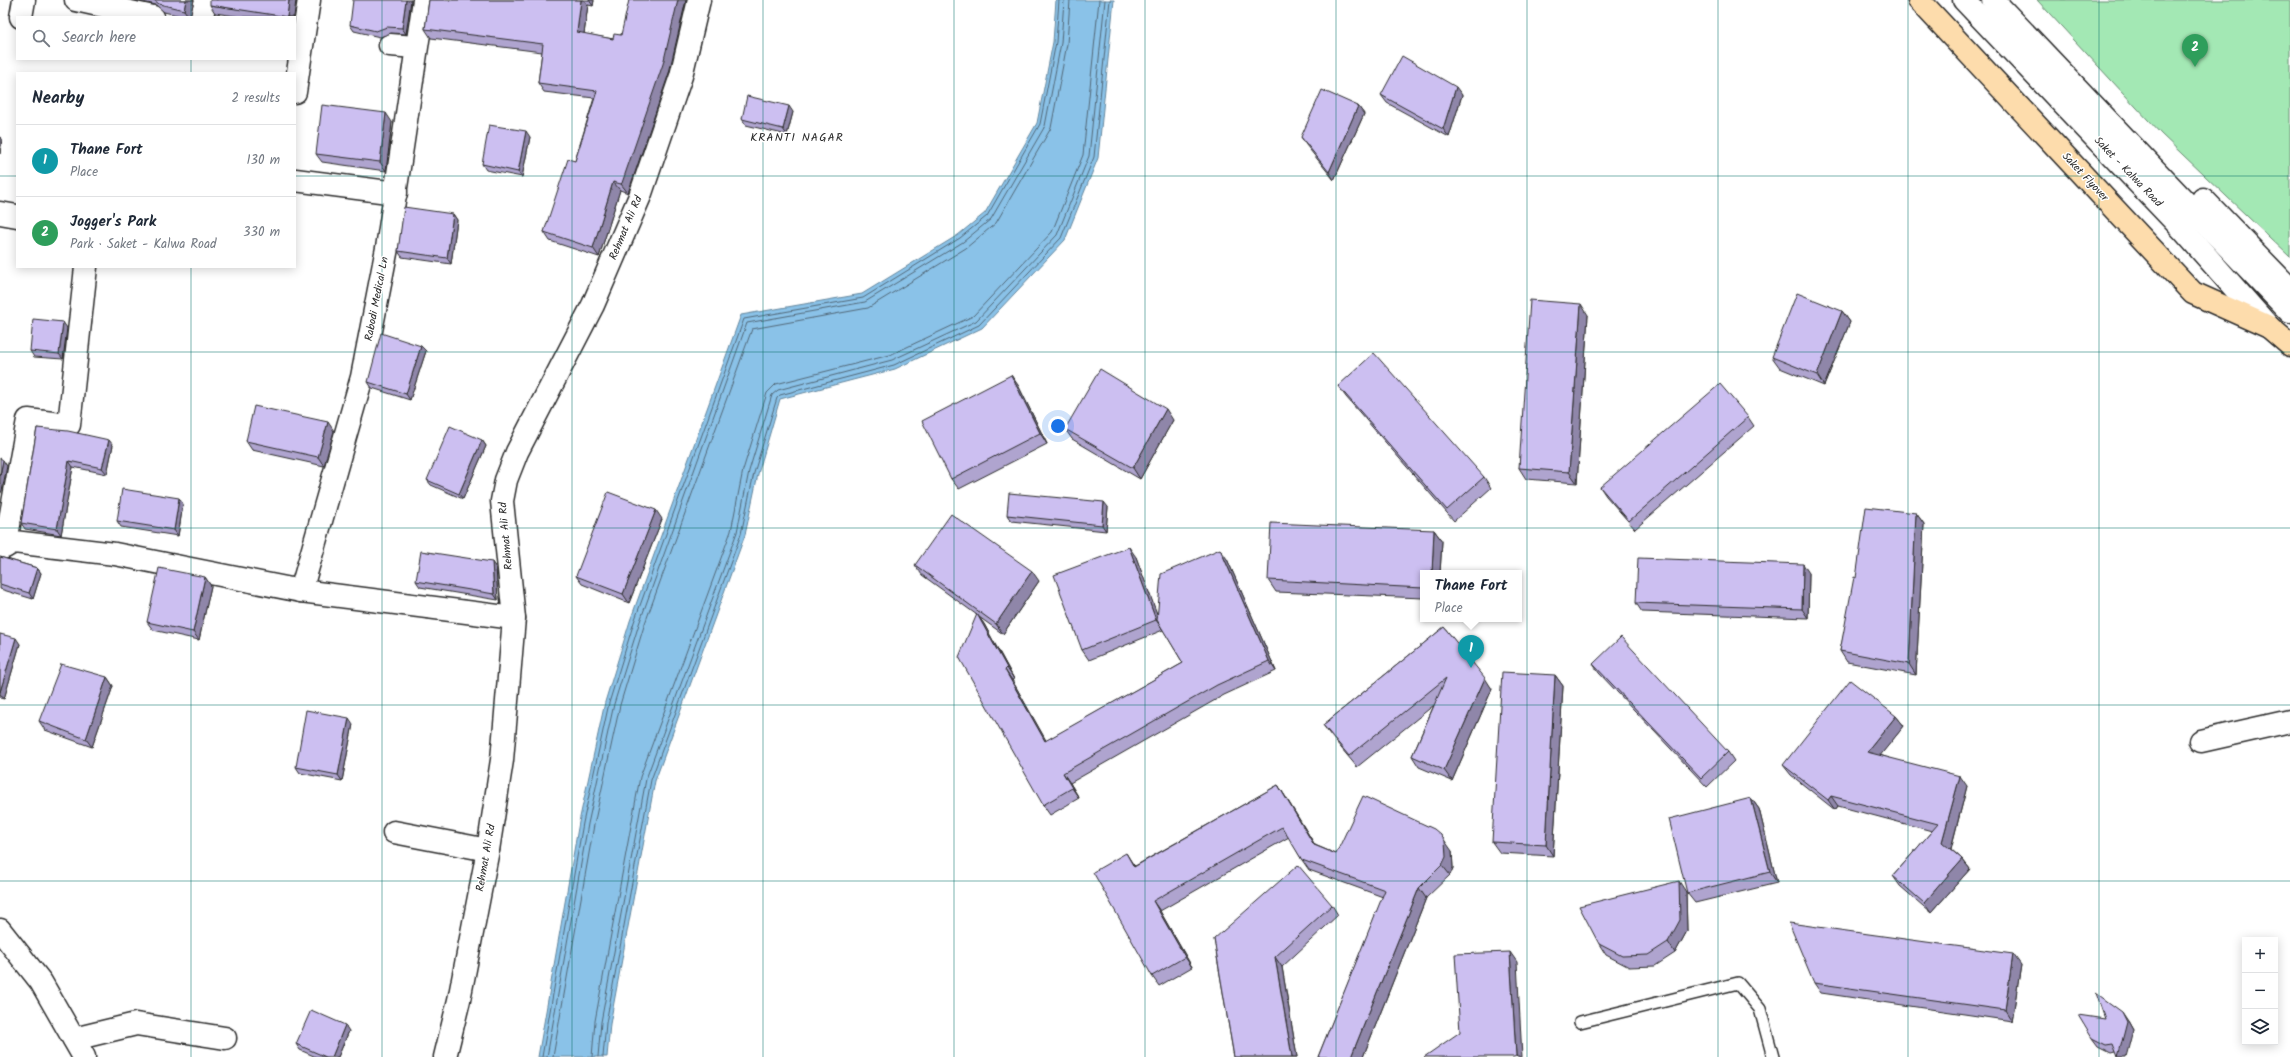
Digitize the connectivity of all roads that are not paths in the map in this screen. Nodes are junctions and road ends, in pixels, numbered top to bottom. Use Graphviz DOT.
graph roads {
  1 [pos="24,0"];
  2 [pos="76,0"];
  3 [pos="205,0"];
  4 [pos="309,0"];
  5 [pos="424,0"];
  6 [pos="699,0"];
  7 [pos="1919,0"];
  8 [pos="1964,0"];
  9 [pos="1993,0"];
  10 [pos="2013,0"];
  11 [pos="142,10"];
  12 [pos="21,16"];
  13 [pos="202,16"];
  14 [pos="390,45"];
  15 [pos="415,47"];
  16 [pos="296,85"];
  17 [pos="296,180"];
  18 [pos="396,193"];
  19 [pos="0,214"];
  20 [pos="16,216"];
  21 [pos="86,268"];
  22 [pos="2290,289"];
  23 [pos="2290,312"];
  24 [pos="2269,327"];
  25 [pos="2290,345"];
  26 [pos="3,548"];
  27 [pos="301,591"];
  28 [pos="514,618"];
  29 [pos="2290,721"];
  30 [pos="2201,741"];
  31 [pos="394,832"];
  32 [pos="488,850"];
  33 [pos="0,930"];
  34 [pos="1580,1022"];
  35 [pos="226,1038"];
  36 [pos="79,1048"];
  37 [pos="444,1057"];
  38 [pos="1772,1057"];
  1 -- 12 [label="street"];
  2 -- 11 [label="street"];
  3 -- 13 [label="street"];
  4 -- 16 [label="street"];
  5 -- 15 [label="street, Rabodi Medical Ln"];
  6 -- 28 [label="street, Rehmat Ali Rd"];
  7 -- 24 [label="main road, Saket Flyover"];
  8 -- 24 [label="street, Saket - Kalwa Road"];
  9 -- 23 [label="street"];
  10 -- 22 [label="street"];
  14 -- 15 [label="street"];
  15 -- 18 [label="street, Rabodi Medical Ln"];
  17 -- 18 [label="street"];
  18 -- 27 [label="street, Rabodi Medical Ln"];
  19 -- 20 [label="street"];
  21 -- 26 [label="street"];
  24 -- 25 [label="main road, Saket - Kalwa Road"];
  26 -- 27 [label="street"];
  27 -- 28 [label="street"];
  28 -- 32 [label="street, Rehmat Ali Rd"];
  29 -- 30 [label="street"];
  31 -- 32 [label="street"];
  32 -- 37 [label="street, Rehmat Ali Rd"];
  33 -- 36 [label="street"];
  34 -- 38 [label="lane"];
  35 -- 36 [label="street"];
}
